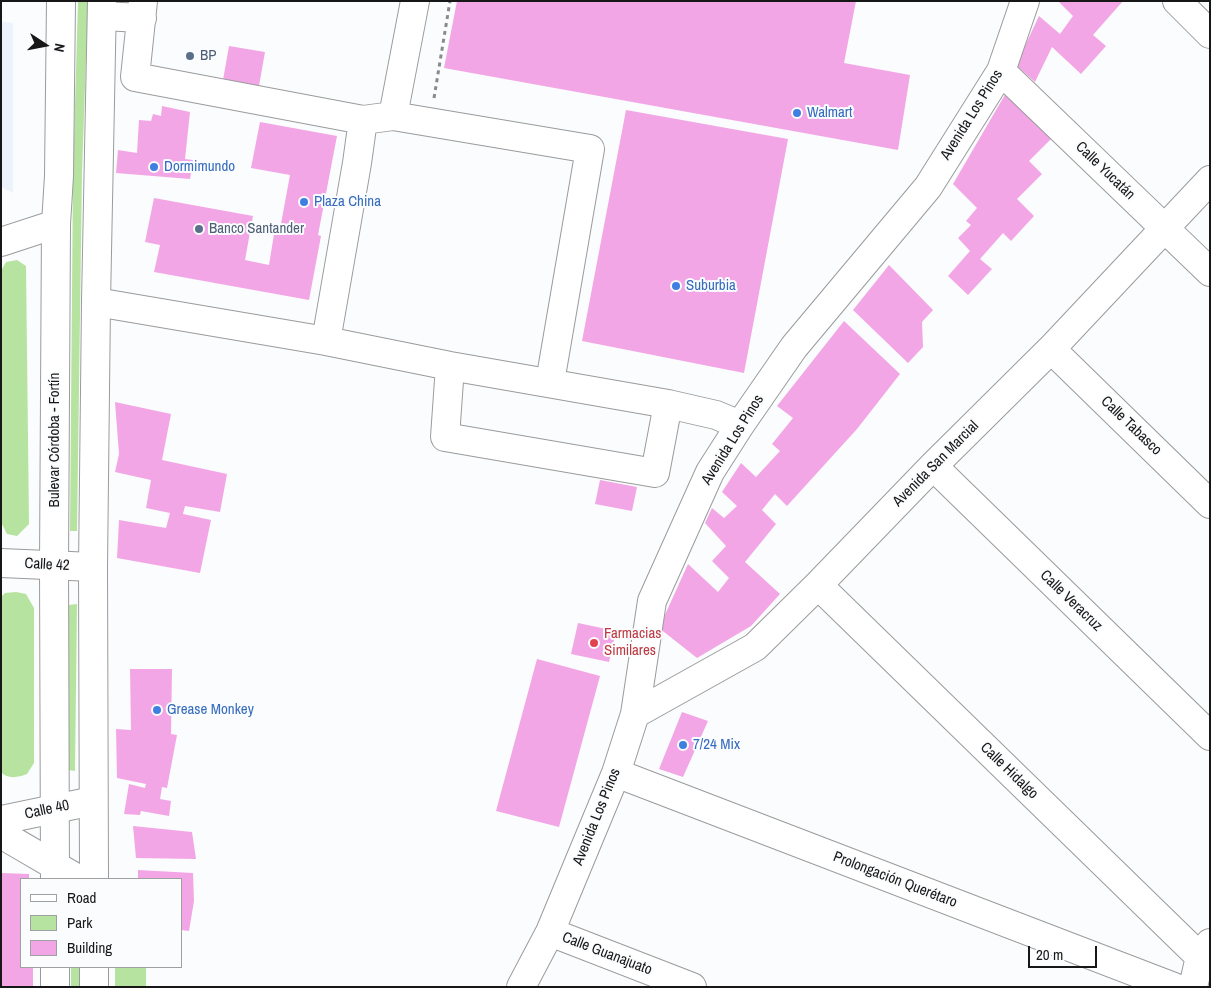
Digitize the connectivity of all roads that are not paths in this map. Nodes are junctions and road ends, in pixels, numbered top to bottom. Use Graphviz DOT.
graph roads {
  1 [pos="61,1"];
  2 [pos="416,1"];
  3 [pos="1024,1"];
  4 [pos="1176,1"];
  5 [pos="102,9"];
  6 [pos="143,10"];
  7 [pos="1210,34"];
  8 [pos="1001,71"];
  9 [pos="393,116"];
  10 [pos="363,120"];
  11 [pos="1210,180"];
  12 [pos="56,224"];
  13 [pos="1164,228"];
  14 [pos="1,242"];
  15 [pos="1210,272"];
  16 [pos="96,302"];
  17 [pos="326,341"];
  18 [pos="1051,349"];
  19 [pos="450,366"];
  20 [pos="550,382"];
  21 [pos="668,404"];
  22 [pos="740,425"];
  23 [pos="933,466"];
  24 [pos="1210,504"];
  25 [pos="1,563"];
  26 [pos="54,565"];
  27 [pos="93,567"];
  28 [pos="818,585"];
  29 [pos="635,714"];
  30 [pos="1210,736"];
  31 [pos="616,773"];
  32 [pos="93,801"];
  33 [pos="55,808"];
  34 [pos="1,820"];
  35 [pos="1,834"];
  36 [pos="55,872"];
  37 [pos="75,878"];
  38 [pos="94,878"];
  39 [pos="550,932"];
  40 [pos="1205,950"];
  41 [pos="55,968"];
  42 [pos="94,968"];
  43 [pos="55,987"];
  44 [pos="94,987"];
  45 [pos="522,987"];
  46 [pos="692,987"];
  47 [pos="1174,987"];
  48 [pos="1193,987"];
  1 -- 12 [label="street, Bulevar Córdoba - Fortín"];
  2 -- 9 [label="street"];
  3 -- 8 [label="street, Avenida Los Pinos"];
  4 -- 7 [label="street"];
  5 -- 6 [label="street"];
  5 -- 16 [label="street"];
  6 -- 10 [label="street"];
  8 -- 13 [label="street, Calle Yucatán"];
  8 -- 22 [label="street, Avenida Los Pinos"];
  9 -- 10 [label="street"];
  9 -- 20 [label="street"];
  10 -- 17 [label="street"];
  11 -- 13 [label="street, Avenida San Marcial"];
  12 -- 14 [label="street"];
  12 -- 26 [label="street, Bulevar Córdoba - Fortín"];
  13 -- 15 [label="street, Calle Yucatán"];
  13 -- 18 [label="street, Avenida San Marcial"];
  16 -- 17 [label="street"];
  16 -- 27 [label="street"];
  17 -- 19 [label="street"];
  18 -- 23 [label="street, Avenida San Marcial"];
  18 -- 24 [label="street, Calle Tabasco"];
  19 -- 20 [label="street"];
  19 -- 21 [label="street"];
  20 -- 21 [label="street"];
  21 -- 22 [label="street"];
  22 -- 29 [label="street, Avenida Los Pinos"];
  23 -- 28 [label="street, Avenida San Marcial"];
  23 -- 30 [label="street, Calle Veracruz"];
  25 -- 26 [label="street, Calle 42"];
  26 -- 27 [label="street, Calle 42"];
  26 -- 33 [label="street, Bulevar Córdoba - Fortín"];
  27 -- 32 [label="street"];
  28 -- 29 [label="street, Avenida San Marcial"];
  28 -- 40 [label="street, Calle Hidalgo"];
  29 -- 31 [label="street, Avenida Los Pinos"];
  31 -- 39 [label="street, Avenida Los Pinos"];
  31 -- 47 [label="street, Prolongación Querétaro"];
  32 -- 33 [label="street, Calle 40"];
  32 -- 38 [label="street"];
  33 -- 34 [label="street, Calle 40"];
  33 -- 36 [label="street, Bulevar Córdoba - Fortín"];
  35 -- 36 [label="street, Calle 40"];
  36 -- 37 [label="street, Calle 40"];
  39 -- 45 [label="street, Avenida Los Pinos"];
  39 -- 46 [label="street, Calle Guanajuato"];
  40 -- 48 [label="street"];
  41 -- 43 [label="street"];
  42 -- 44 [label="street"];
}
